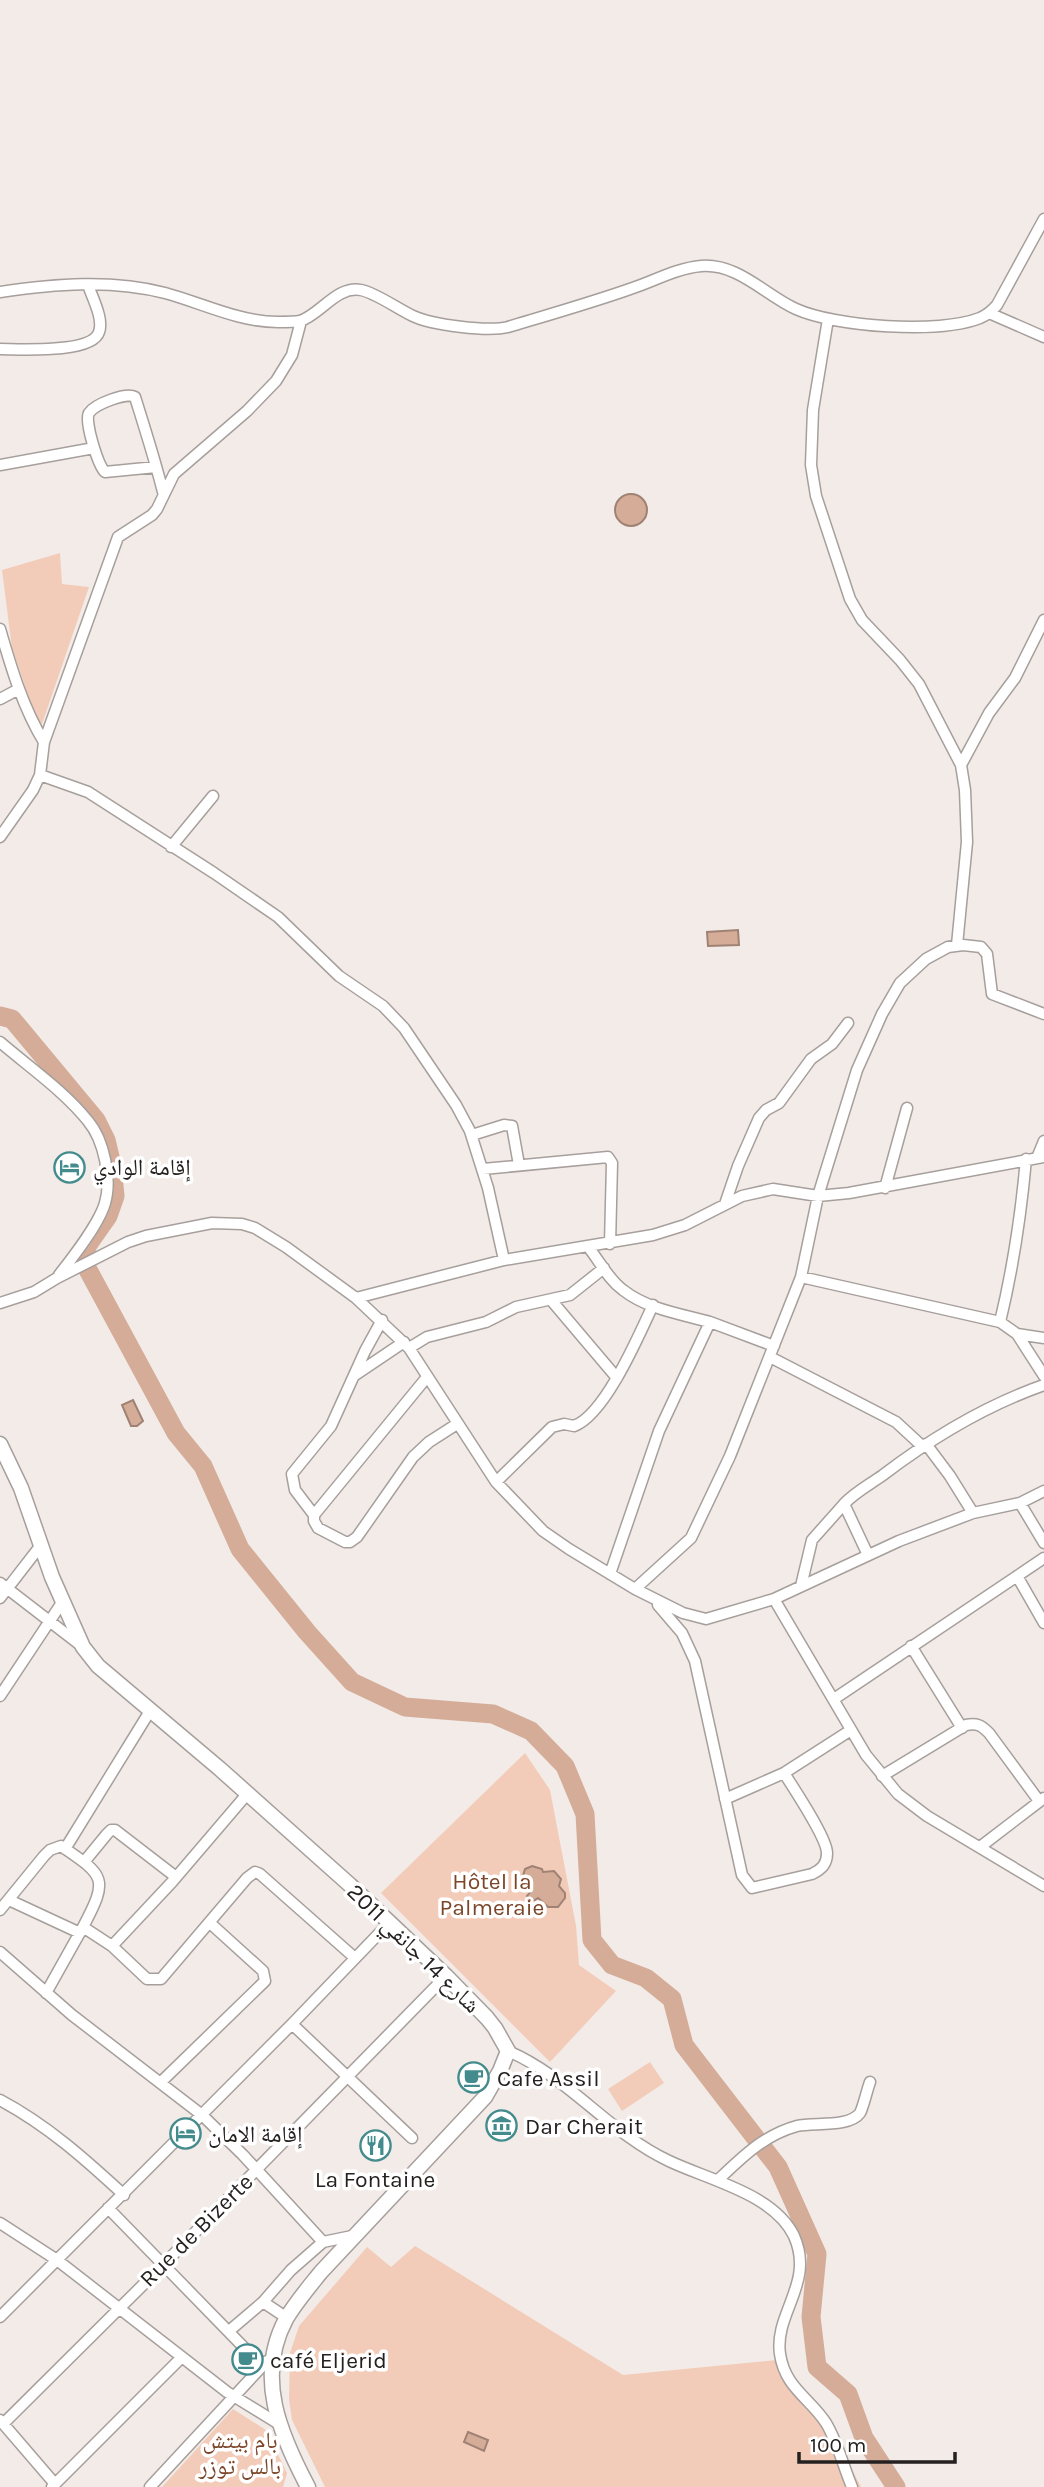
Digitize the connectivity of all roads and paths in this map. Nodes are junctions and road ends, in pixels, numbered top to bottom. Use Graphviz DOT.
graph roads {
  1 [pos="1044,219"];
  2 [pos="88,285"];
  3 [pos="0,292"];
  4 [pos="989,313"];
  5 [pos="828,319"];
  6 [pos="301,321"];
  7 [pos="1044,337"];
  8 [pos="0,349"];
  9 [pos="94,448"];
  10 [pos="0,465"];
  11 [pos="156,467"];
  12 [pos="163,492"];
  13 [pos="1044,621"];
  14 [pos="0,629"];
  15 [pos="19,689"];
  16 [pos="0,699"];
  17 [pos="44,742"];
  18 [pos="961,765"];
  19 [pos="40,775"];
  20 [pos="213,796"];
  21 [pos="0,837"];
  22 [pos="171,847"];
  23 [pos="957,945"];
  24 [pos="1044,1014"];
  25 [pos="848,1023"];
  26 [pos="0,1042"];
  27 [pos="907,1108"];
  28 [pos="472,1135"];
  29 [pos="1044,1141"];
  30 [pos="1036,1158"];
  31 [pos="519,1165"];
  32 [pos="483,1169"];
  33 [pos="885,1188"];
  34 [pos="818,1196"];
  35 [pos="725,1204"];
  36 [pos="610,1244"];
  37 [pos="589,1248"];
  38 [pos="504,1260"];
  39 [pos="604,1268"];
  40 [pos="801,1277"];
  41 [pos="57,1278"];
  42 [pos="356,1297"];
  43 [pos="551,1300"];
  44 [pos="0,1303"];
  45 [pos="653,1306"];
  46 [pos="382,1320"];
  47 [pos="710,1322"];
  48 [pos="1000,1322"];
  49 [pos="1017,1334"];
  50 [pos="1044,1338"];
  51 [pos="406,1345"];
  52 [pos="772,1352"];
  53 [pos="355,1375"];
  54 [pos="1044,1376"];
  55 [pos="427,1377"];
  56 [pos="617,1378"];
  57 [pos="1044,1385"];
  58 [pos="457,1424"];
  59 [pos="0,1444"];
  60 [pos="924,1445"];
  61 [pos="496,1482"];
  62 [pos="1044,1491"];
  63 [pos="1020,1503"];
  64 [pos="844,1504"];
  65 [pos="973,1513"];
  66 [pos="314,1515"];
  67 [pos="1044,1543"];
  68 [pos="41,1545"];
  69 [pos="868,1555"];
  70 [pos="1044,1558"];
  71 [pos="610,1574"];
  72 [pos="1017,1576"];
  73 [pos="4,1586"];
  74 [pos="801,1586"];
  75 [pos="635,1589"];
  76 [pos="651,1597"];
  77 [pos="0,1598"];
  78 [pos="774,1599"];
  79 [pos="63,1601"];
  80 [pos="49,1621"];
  81 [pos="1044,1623"];
  82 [pos="911,1646"];
  83 [pos="83,1647"];
  84 [pos="0,1696"];
  85 [pos="834,1699"];
  86 [pos="150,1711"];
  87 [pos="962,1728"];
  88 [pos="851,1730"];
  89 [pos="784,1773"];
  90 [pos="882,1776"];
  91 [pos="247,1793"];
  92 [pos="725,1798"];
  93 [pos="1042,1800"];
  94 [pos="980,1847"];
  95 [pos="65,1849"];
  96 [pos="84,1862"];
  97 [pos="176,1877"];
  98 [pos="1044,1886"];
  99 [pos="9,1900"];
  100 [pos="0,1910"];
  101 [pos="390,1922"];
  102 [pos="209,1923"];
  103 [pos="82,1930"];
  104 [pos="112,1946"];
  105 [pos="0,1952"];
  106 [pos="355,1958"];
  107 [pos="446,1976"];
  108 [pos="46,1993"];
  109 [pos="292,2024"];
  110 [pos="508,2051"];
  111 [pos="347,2076"];
  112 [pos="161,2082"];
  113 [pos="870,2082"];
  114 [pos="0,2101"];
  115 [pos="202,2115"];
  116 [pos="412,2138"];
  117 [pos="256,2169"];
  118 [pos="718,2180"];
  119 [pos="124,2194"];
  120 [pos="108,2208"];
  121 [pos="0,2223"];
  122 [pos="357,2235"];
  123 [pos="323,2242"];
  124 [pos="57,2260"];
  125 [pos="163,2265"];
  126 [pos="263,2302"];
  127 [pos="118,2307"];
  128 [pos="0,2317"];
  129 [pos="287,2318"];
  130 [pos="229,2331"];
  131 [pos="181,2358"];
  132 [pos="267,2361"];
  133 [pos="233,2395"];
  134 [pos="1,2422"];
  135 [pos="279,2424"];
  136 [pos="54,2485"];
  137 [pos="150,2487"];
  138 [pos="308,2487"];
  139 [pos="852,2487"];
  1 -- 4 [label="street"];
  2 -- 3 [label="street"];
  2 -- 6 [label="street"];
  2 -- 8 [label="street"];
  4 -- 5 [label="street"];
  4 -- 7 [label="street"];
  5 -- 6 [label="street"];
  5 -- 18 [label="street"];
  6 -- 12 [label="street"];
  9 -- 10 [label="street"];
  9 -- 11 [label="street"];
  9 -- 11 [label="street"];
  11 -- 12 [label="street"];
  12 -- 17 [label="street"];
  13 -- 18 [label="street"];
  14 -- 15 [label="street"];
  15 -- 16 [label="street"];
  15 -- 17 [label="street"];
  17 -- 19 [label="street"];
  18 -- 23 [label="street"];
  19 -- 21 [label="street"];
  19 -- 22 [label="street"];
  20 -- 22 [label="street"];
  22 -- 28 [label="street"];
  23 -- 24 [label="street"];
  23 -- 34 [label="street"];
  25 -- 35 [label="street"];
  26 -- 41 [label="street"];
  27 -- 33 [label="street"];
  28 -- 31 [label="street"];
  28 -- 32 [label="street"];
  29 -- 30 [label="street"];
  30 -- 33 [label="street"];
  30 -- 48 [label="street"];
  31 -- 32 [label="street"];
  31 -- 36 [label="street"];
  32 -- 38 [label="street"];
  33 -- 34 [label="street"];
  34 -- 35 [label="street"];
  34 -- 40 [label="street"];
  35 -- 36 [label="street"];
  36 -- 37 [label="street"];
  37 -- 38 [label="street"];
  37 -- 39 [label="street"];
  38 -- 42 [label="street"];
  39 -- 43 [label="street"];
  39 -- 45 [label="street"];
  40 -- 48 [label="street"];
  40 -- 52 [label="street"];
  41 -- 42 [label="street"];
  41 -- 44 [label="street"];
  42 -- 46 [label="street"];
  43 -- 51 [label="street"];
  43 -- 56 [label="street"];
  45 -- 47 [label="street"];
  45 -- 56 [label="street"];
  46 -- 51 [label="street"];
  46 -- 53 [label="street"];
  47 -- 52 [label="street"];
  47 -- 71 [label="street"];
  48 -- 49 [label="street"];
  49 -- 50 [label="street"];
  49 -- 54 [label="street"];
  51 -- 53 [label="street"];
  51 -- 55 [label="street"];
  52 -- 60 [label="street"];
  52 -- 75 [label="street"];
  53 -- 66 [label="street"];
  55 -- 58 [label="street"];
  55 -- 66 [label="street"];
  56 -- 61 [label="street"];
  57 -- 60 [label="street"];
  58 -- 61 [label="street"];
  58 -- 66 [label="street"];
  59 -- 68 [label="main road, شارع 14 جانفي 2011"];
  60 -- 64 [label="street"];
  60 -- 65 [label="street"];
  61 -- 71 [label="street"];
  62 -- 63 [label="street"];
  63 -- 65 [label="street"];
  63 -- 67 [label="street"];
  64 -- 69 [label="street"];
  64 -- 74 [label="street"];
  65 -- 69 [label="street"];
  68 -- 73 [label="street"];
  68 -- 79 [label="main road, شارع 14 جانفي 2011"];
  69 -- 74 [label="street"];
  70 -- 72 [label="street"];
  71 -- 75 [label="street"];
  72 -- 81 [label="street"];
  72 -- 82 [label="street"];
  73 -- 77 [label="street"];
  73 -- 80 [label="street"];
  74 -- 78 [label="street"];
  75 -- 76 [label="street"];
  76 -- 78 [label="street"];
  76 -- 92 [label="street"];
  78 -- 85 [label="street"];
  79 -- 80 [label="street"];
  79 -- 83 [label="main road, شارع 14 جانفي 2011"];
  80 -- 83 [label="street"];
  80 -- 84 [label="street"];
  82 -- 85 [label="street"];
  82 -- 87 [label="street"];
  83 -- 86 [label="main road, شارع 14 جانفي 2011"];
  85 -- 88 [label="street"];
  86 -- 91 [label="main road, شارع 14 جانفي 2011"];
  86 -- 95 [label="street"];
  87 -- 90 [label="street"];
  87 -- 93 [label="street"];
  88 -- 89 [label="street"];
  88 -- 90 [label="street"];
  89 -- 92 [label="street"];
  89 -- 92 [label="street"];
  90 -- 94 [label="street"];
  91 -- 97 [label="street"];
  91 -- 101 [label="main road, شارع 14 جانفي 2011"];
  93 -- 94 [label="street"];
  94 -- 98 [label="street"];
  95 -- 96 [label="street"];
  95 -- 99 [label="street"];
  96 -- 97 [label="street"];
  96 -- 103 [label="street"];
  97 -- 104 [label="street"];
  99 -- 100 [label="street"];
  99 -- 103 [label="street"];
  101 -- 106 [label="street"];
  101 -- 107 [label="main road, شارع 14 جانفي 2011"];
  102 -- 104 [label="street"];
  102 -- 106 [label="street"];
  102 -- 112 [label="street"];
  103 -- 104 [label="street"];
  103 -- 108 [label="street"];
  105 -- 108 [label="street"];
  106 -- 109 [label="street"];
  107 -- 110 [label="main road, شارع 14 جانفي 2011"];
  107 -- 111 [label="street, Rue de Bizerte"];
  108 -- 112 [label="street"];
  109 -- 111 [label="street"];
  109 -- 115 [label="street"];
  110 -- 118 [label="street"];
  110 -- 122 [label="main road"];
  111 -- 116 [label="street"];
  111 -- 117 [label="street, Rue de Bizerte"];
  112 -- 115 [label="street"];
  113 -- 118 [label="street"];
  114 -- 119 [label="street"];
  115 -- 117 [label="street"];
  115 -- 119 [label="street"];
  117 -- 123 [label="street"];
  117 -- 125 [label="street, Rue de Bizerte"];
  118 -- 139 [label="street"];
  119 -- 120 [label="street"];
  120 -- 124 [label="street"];
  120 -- 125 [label="street"];
  121 -- 124 [label="street"];
  122 -- 123 [label="street"];
  122 -- 129 [label="main road"];
  123 -- 126 [label="street"];
  124 -- 127 [label="street"];
  124 -- 128 [label="street"];
  125 -- 127 [label="street, Rue de Bizerte"];
  125 -- 130 [label="street"];
  126 -- 129 [label="street"];
  126 -- 130 [label="street"];
  127 -- 131 [label="street"];
  127 -- 134 [label="street, Rue de Bizerte"];
  129 -- 132 [label="main road"];
  130 -- 132 [label="street"];
  131 -- 133 [label="street"];
  131 -- 136 [label="street"];
  132 -- 133 [label="street"];
  132 -- 135 [label="main road"];
  133 -- 135 [label="street"];
  133 -- 137 [label="street"];
  134 -- 136 [label="street"];
  135 -- 138 [label="main road"];
}
